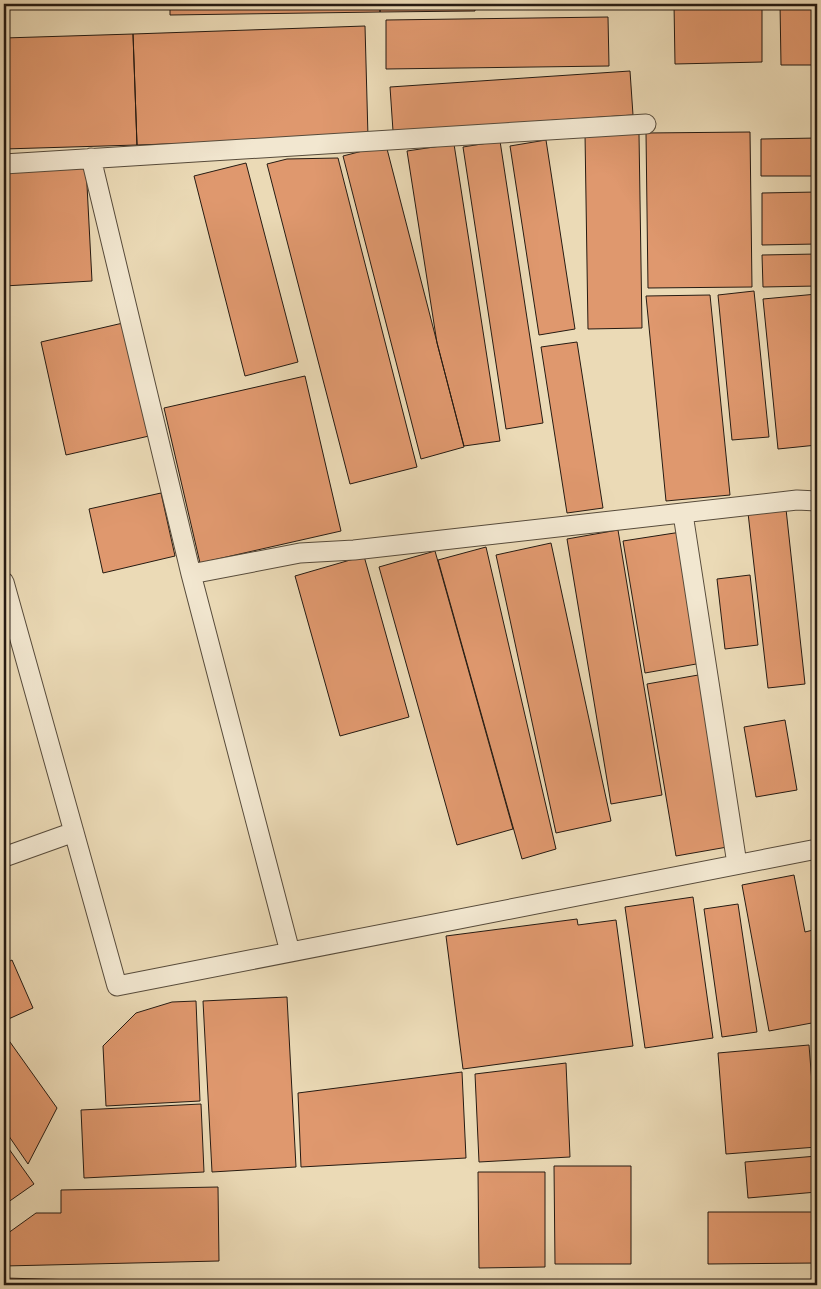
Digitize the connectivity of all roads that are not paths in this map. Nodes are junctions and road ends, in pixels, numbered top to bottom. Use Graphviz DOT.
graph roads {
  1 [pos="646,124"];
  2 [pos="91,158"];
  3 [pos="4,164"];
  4 [pos="817,501"];
  5 [pos="683,514"];
  6 [pos="191,574"];
  7 [pos="4,582"];
  8 [pos="74,832"];
  9 [pos="817,848"];
  10 [pos="4,857"];
  11 [pos="737,864"];
  12 [pos="290,952"];
  1 -- 2 [label="street"];
  2 -- 3 [label="street"];
  2 -- 6 [label="street"];
  4 -- 5 [label="street"];
  5 -- 6 [label="street"];
  5 -- 11 [label="street"];
  6 -- 12 [label="street"];
  7 -- 8 [label="street"];
  8 -- 10 [label="street"];
  8 -- 12 [label="street"];
  9 -- 11 [label="street"];
  11 -- 12 [label="street"];
}
